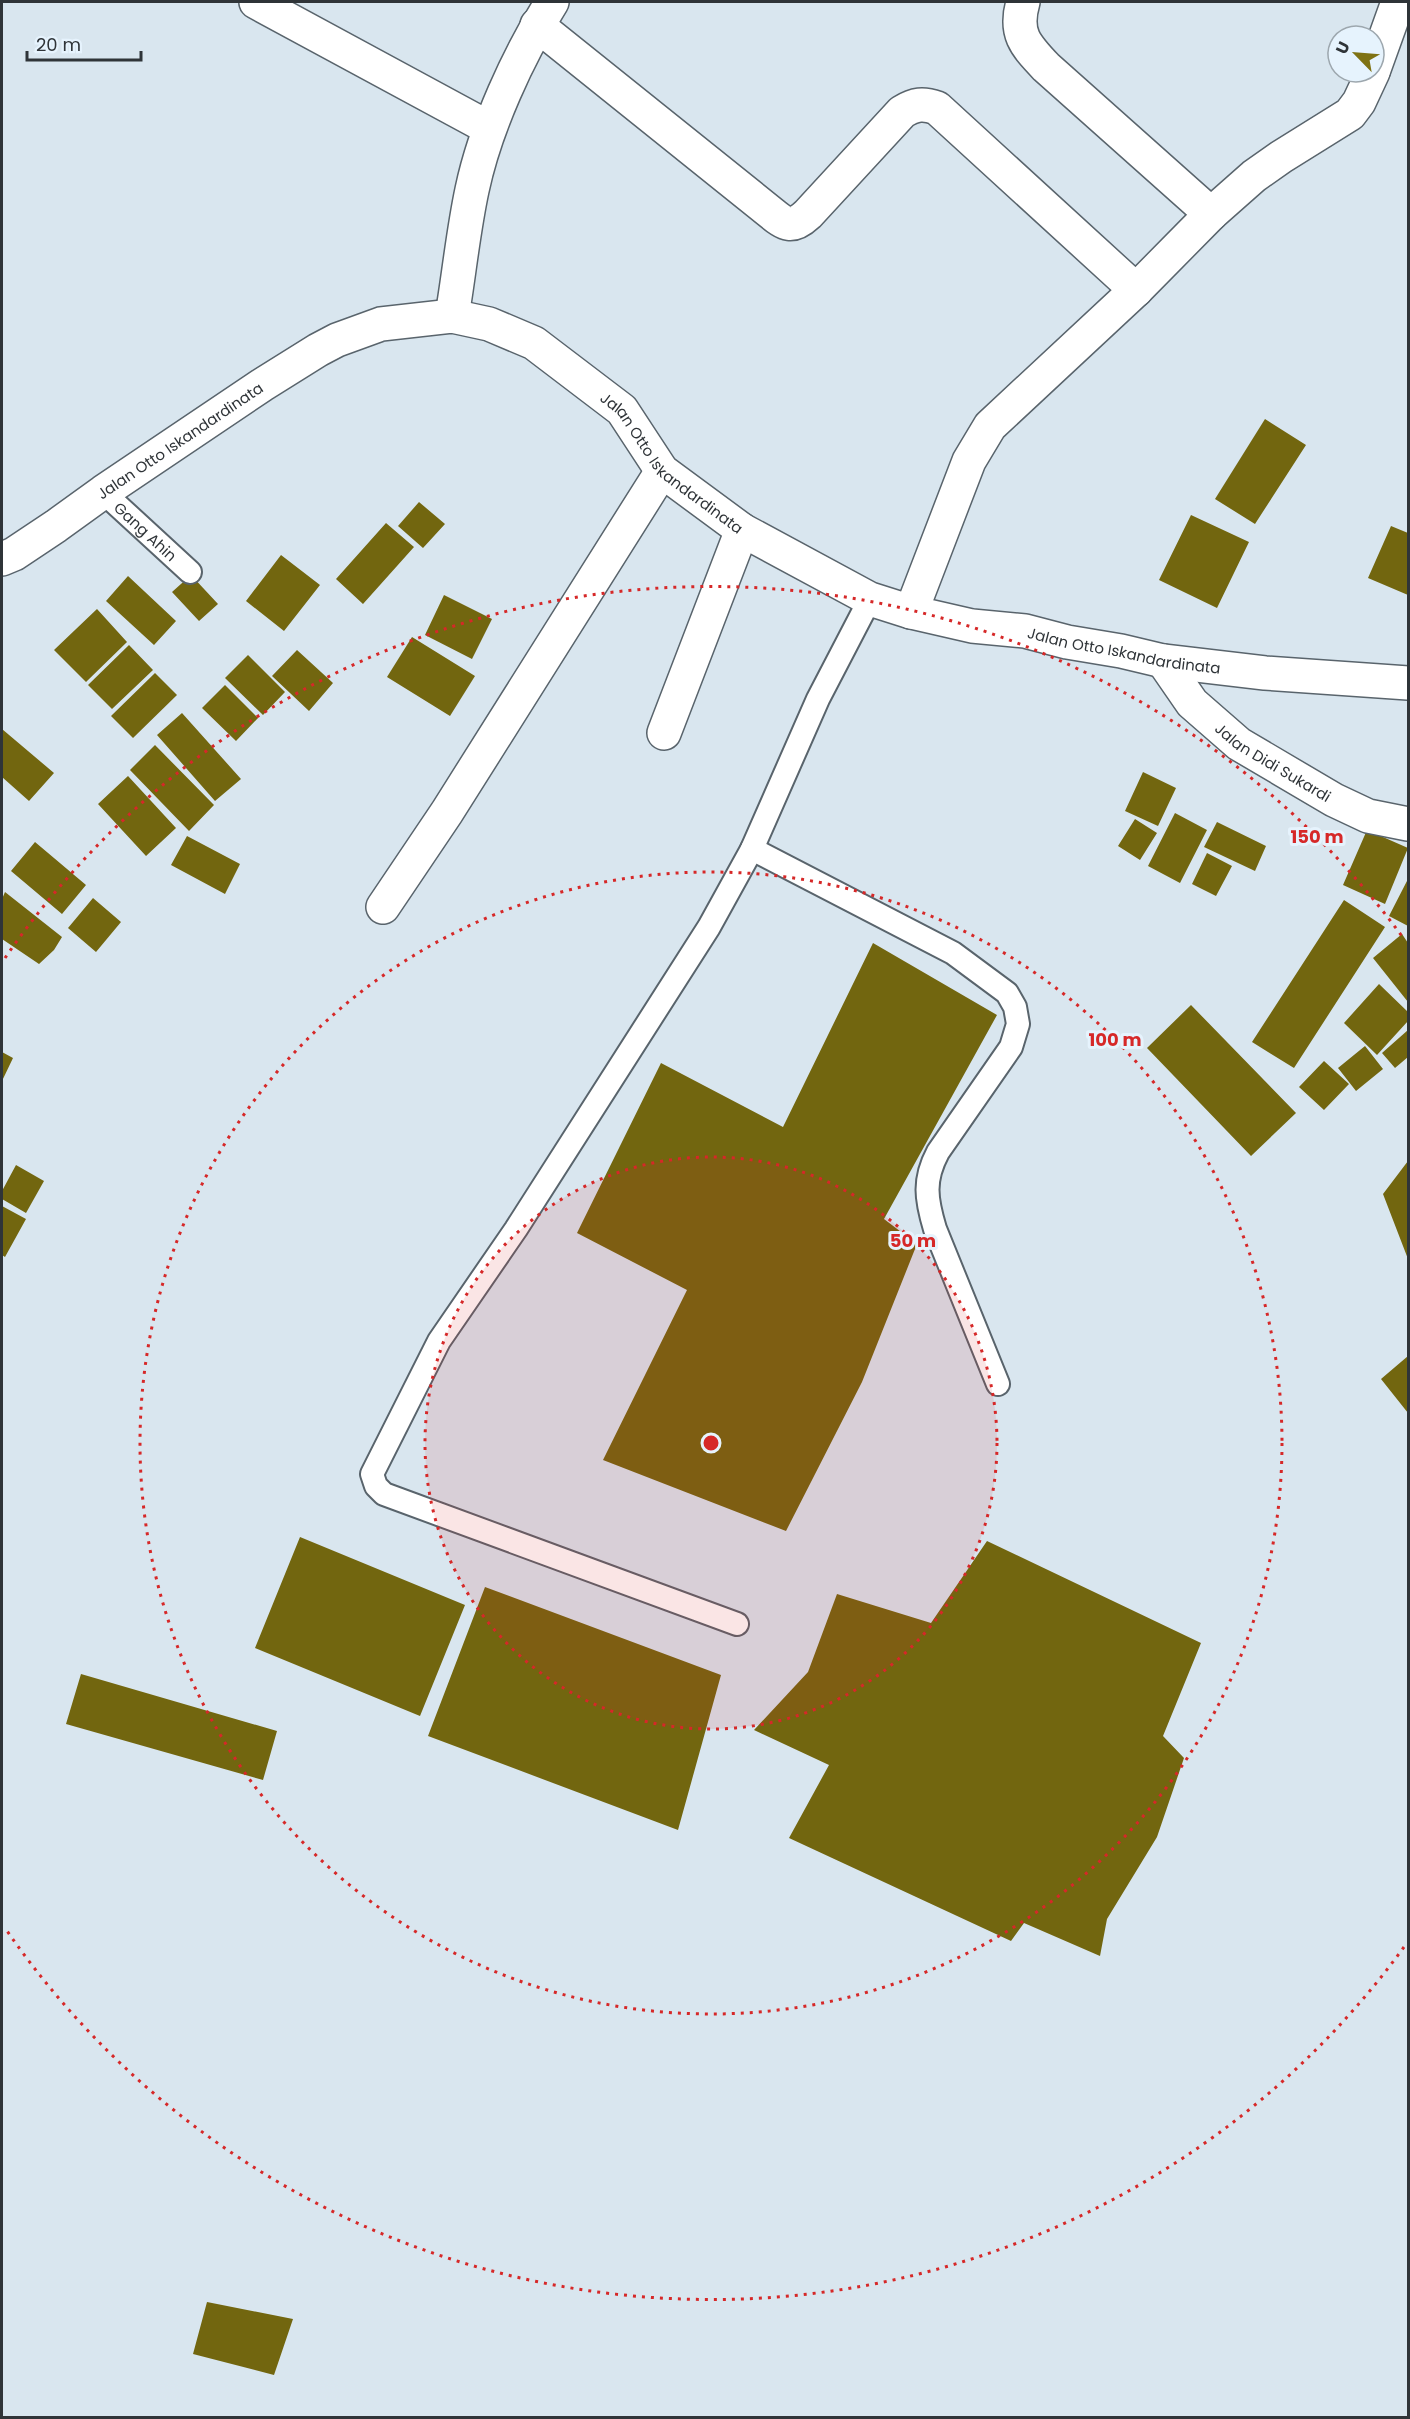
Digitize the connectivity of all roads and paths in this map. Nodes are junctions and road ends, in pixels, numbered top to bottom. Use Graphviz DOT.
graph roads {
  1 [pos="256,2"];
  2 [pos="1023,2"];
  3 [pos="1398,2"];
  4 [pos="544,13"];
  5 [pos="1386,35"];
  6 [pos="1367,84"];
  7 [pos="489,128"];
  8 [pos="1211,214"];
  9 [pos="1136,290"];
  10 [pos="452,316"];
  11 [pos="662,471"];
  12 [pos="103,492"];
  13 [pos="742,530"];
  14 [pos="2,560"];
  15 [pos="190,573"];
  16 [pos="870,599"];
  17 [pos="911,612"];
  18 [pos="1174,662"];
  19 [pos="1408,683"];
  20 [pos="664,733"];
  21 [pos="1408,824"];
  22 [pos="752,849"];
  23 [pos="383,907"];
  24 [pos="998,1384"];
  25 [pos="737,1624"];
  1 -- 7 [label="street"];
  2 -- 8 [label="street"];
  3 -- 5 [label="street"];
  4 -- 7 [label="street"];
  4 -- 9 [label="street"];
  6 -- 8 [label="street"];
  7 -- 10 [label="street"];
  8 -- 9 [label="street"];
  9 -- 17 [label="street"];
  10 -- 11 [label="street, Jalan Otto Iskandardinata"];
  10 -- 12 [label="street, Jalan Otto Iskandardinata"];
  11 -- 13 [label="street, Jalan Otto Iskandardinata"];
  11 -- 23 [label="street"];
  12 -- 14 [label="street, Jalan Otto Iskandardinata"];
  12 -- 15 [label="lane, Gang Ahin"];
  13 -- 16 [label="street, Jalan Otto Iskandardinata"];
  13 -- 20 [label="street"];
  16 -- 17 [label="street, Jalan Otto Iskandardinata"];
  16 -- 22 [label="lane"];
  17 -- 18 [label="street, Jalan Otto Iskandardinata"];
  18 -- 19 [label="street, Jalan Otto Iskandardinata"];
  18 -- 21 [label="street, Jalan Didi Sukardi"];
  22 -- 24 [label="lane"];
  22 -- 25 [label="lane"];
}
